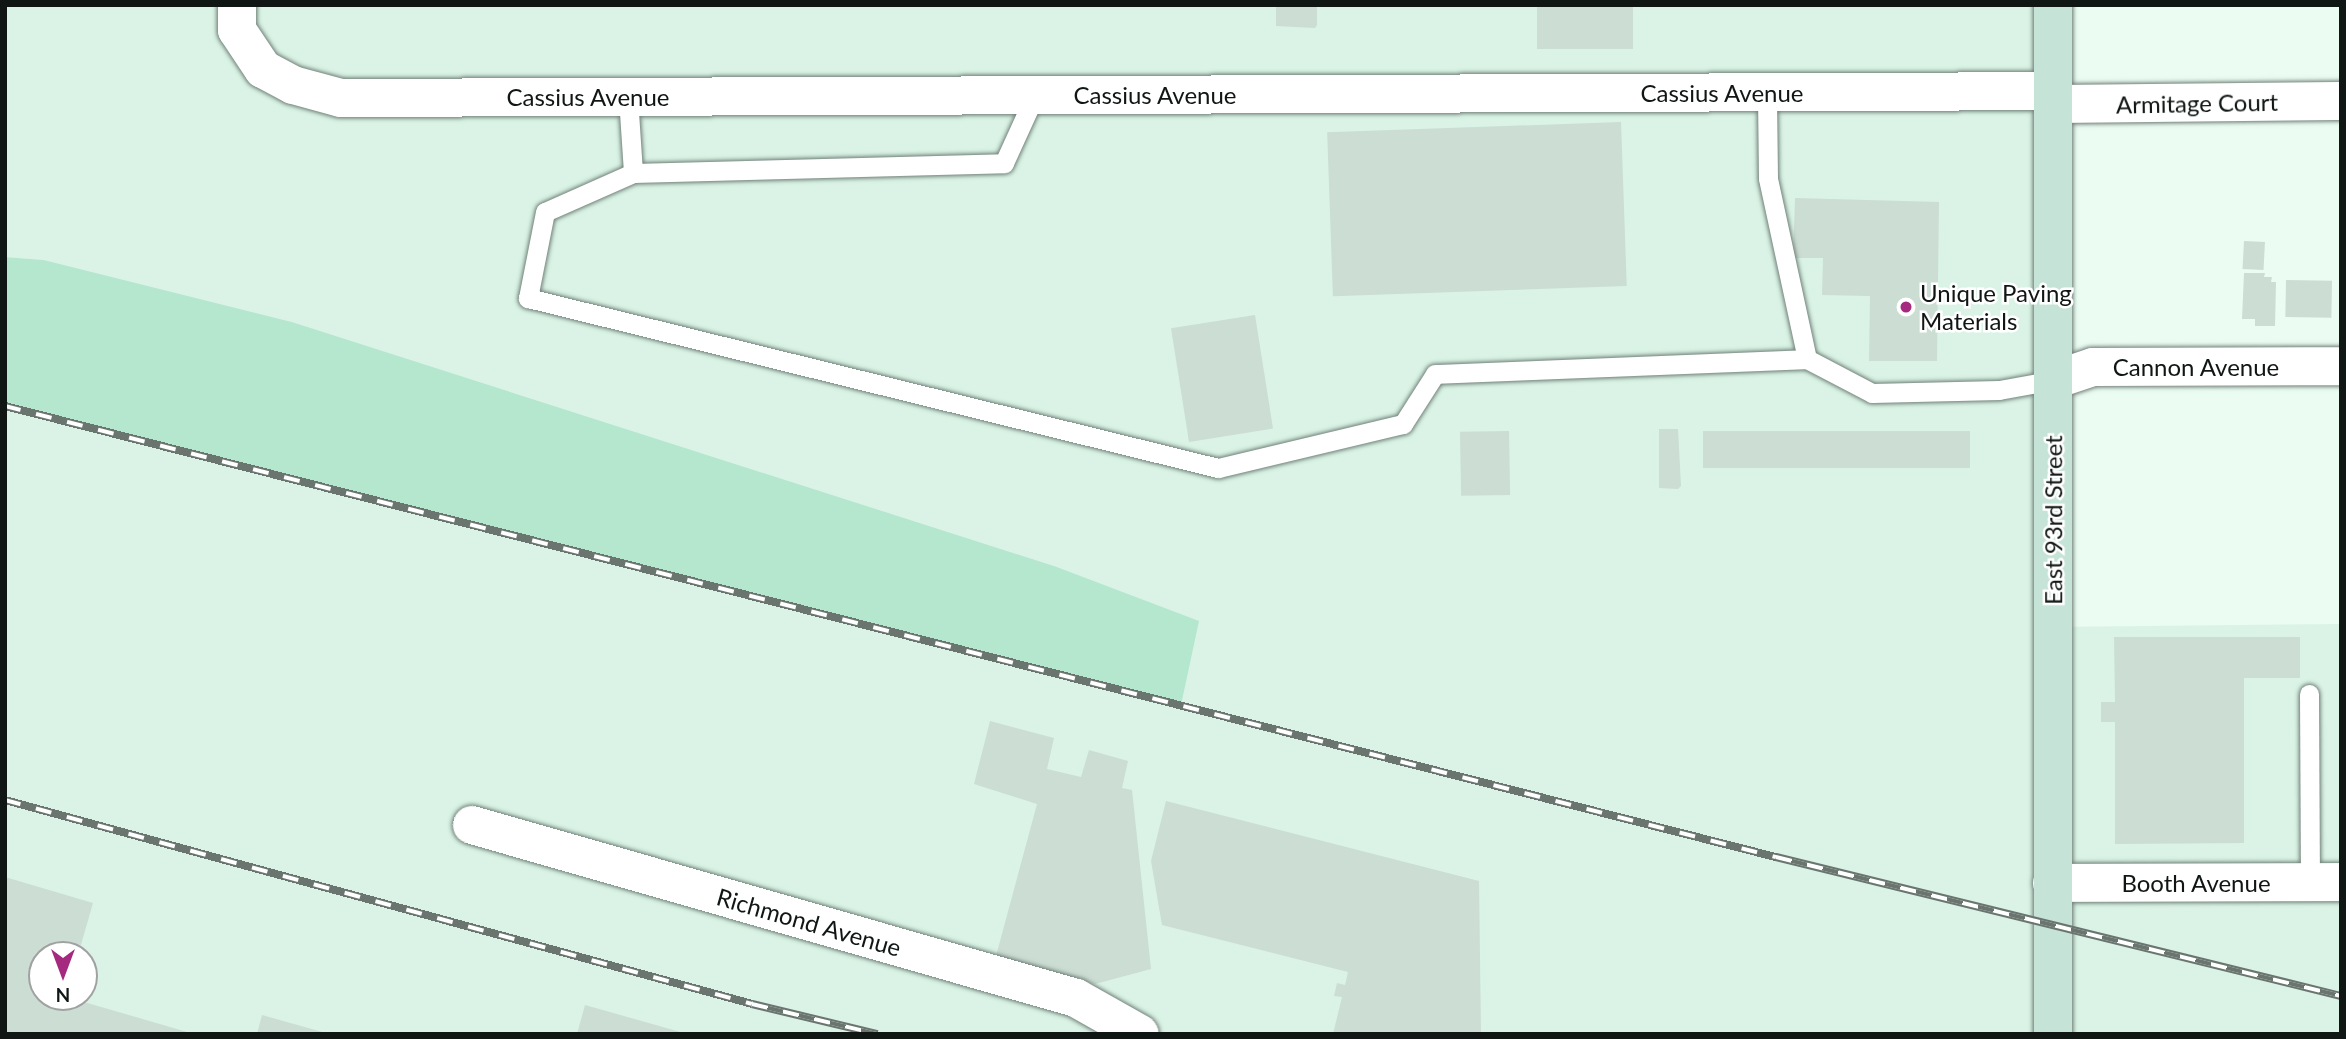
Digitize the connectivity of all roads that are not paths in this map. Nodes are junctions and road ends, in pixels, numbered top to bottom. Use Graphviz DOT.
graph roads {
  1 [pos="237,5"];
  2 [pos="2053,5"];
  3 [pos="1767,92"];
  4 [pos="1035,95"];
  5 [pos="628,97"];
  6 [pos="2053,98"];
  7 [pos="2341,101"];
  8 [pos="633,173"];
  9 [pos="1807,359"];
  10 [pos="2341,366"];
  11 [pos="2054,380"];
  12 [pos="2309,694"];
  13 [pos="472,825"];
  14 [pos="2325,882"];
  15 [pos="2052,883"];
  16 [pos="1140,1034"];
  17 [pos="2053,1034"];
  1 -- 5 [label="street, Cassius Avenue"];
  2 -- 6 [label="main road, East 93rd Street"];
  3 -- 4 [label="street, Cassius Avenue"];
  3 -- 6 [label="street, Cassius Avenue"];
  3 -- 9 [label="lane"];
  4 -- 5 [label="street, Cassius Avenue"];
  4 -- 8 [label="lane"];
  5 -- 8 [label="lane"];
  6 -- 7 [label="street, Armitage Court"];
  6 -- 11 [label="main road, East 93rd Street"];
  8 -- 9 [label="lane"];
  9 -- 11 [label="lane"];
  10 -- 11 [label="street, Cannon Avenue"];
  11 -- 15 [label="main road, East 93rd Street"];
  12 -- 14 [label="lane"];
  13 -- 16 [label="street, Richmond Avenue"];
  14 -- 15 [label="street, Booth Avenue"];
  15 -- 17 [label="main road, East 93rd Street"];
}
